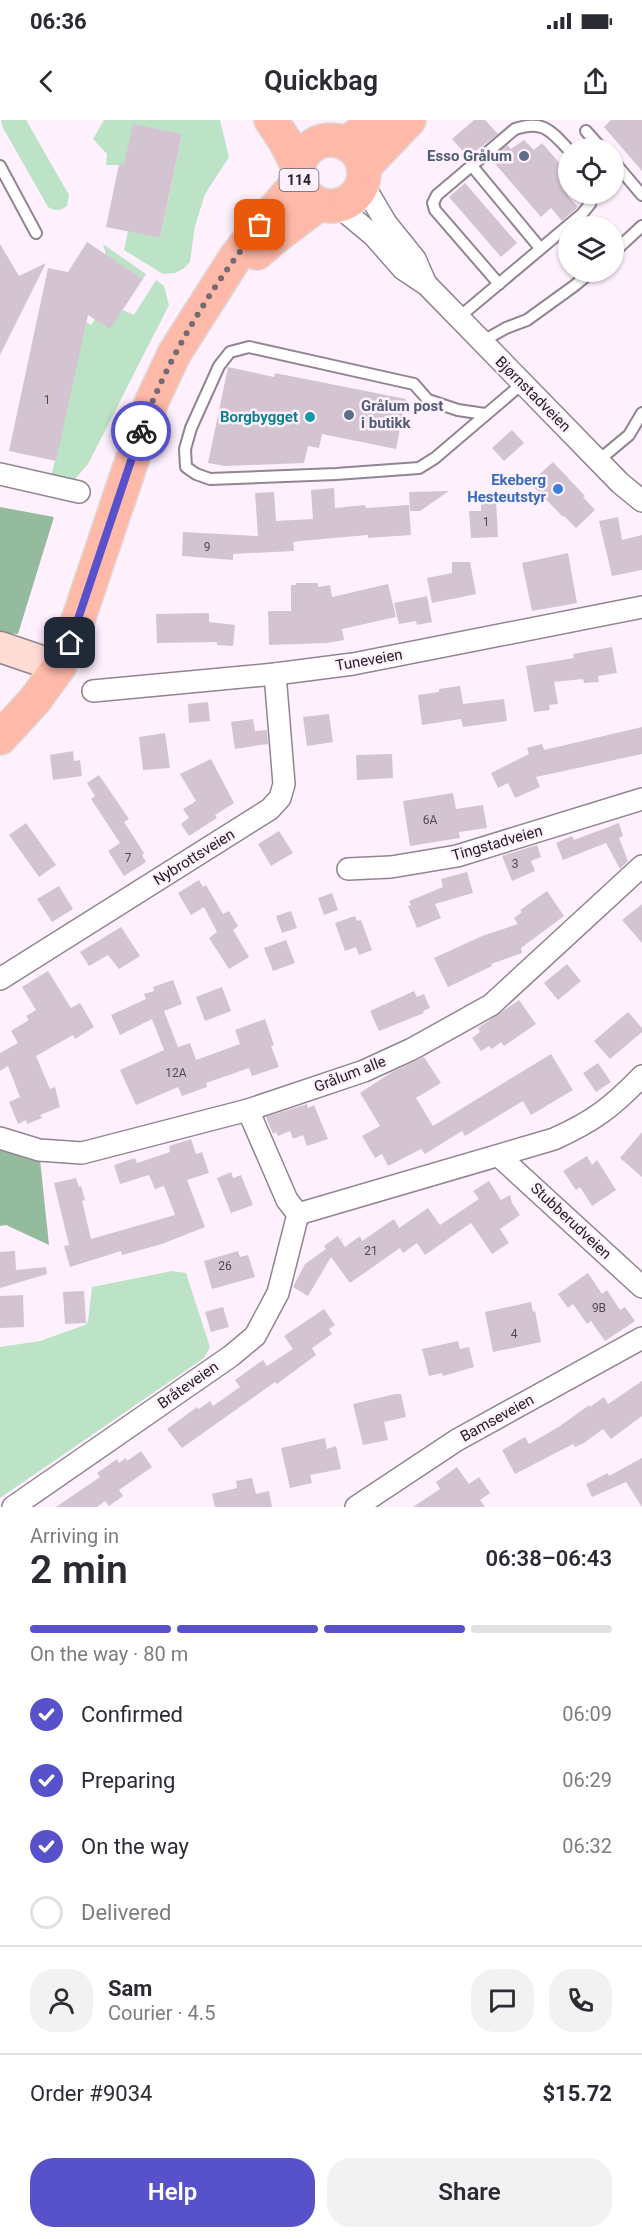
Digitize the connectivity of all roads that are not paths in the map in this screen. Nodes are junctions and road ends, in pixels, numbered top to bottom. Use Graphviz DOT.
graph roads {
  1 [pos="271,120"];
  2 [pos="297,120"];
  3 [pos="377,120"];
  4 [pos="410,120"];
  5 [pos="586,131"];
  6 [pos="558,138"];
  7 [pos="592,138"];
  8 [pos="348,159"];
  9 [pos="0,165"];
  10 [pos="472,166"];
  11 [pos="624,174"];
  12 [pos="314,190"];
  13 [pos="642,195"];
  14 [pos="590,204"];
  15 [pos="642,226"];
  16 [pos="36,233"];
  17 [pos="624,243"];
  18 [pos="540,248"];
  19 [pos="579,282"];
  20 [pos="499,284"];
  21 [pos="427,285"];
  22 [pos="458,318"];
  23 [pos="482,342"];
  24 [pos="523,383"];
  25 [pos="642,413"];
  26 [pos="486,414"];
  27 [pos="638,430"];
  28 [pos="598,460"];
  29 [pos="0,474"];
  30 [pos="79,492"];
  31 [pos="642,501"];
  32 [pos="642,607"];
  33 [pos="0,647"];
  34 [pos="59,667"];
  35 [pos="275,674"];
  36 [pos="93,691"];
  37 [pos="0,738"];
  38 [pos="642,799"];
  39 [pos="642,866"];
  40 [pos="348,869"];
  41 [pos="0,979"];
  42 [pos="642,1076"];
  43 [pos="248,1110"];
  44 [pos="0,1138"];
  45 [pos="499,1156"];
  46 [pos="298,1214"];
  47 [pos="642,1287"];
  48 [pos="642,1338"];
  49 [pos="13,1507"];
  50 [pos="356,1507"];
  1 -- 12 [label="main road, Bjørnstadveien"];
  2 -- 8 [label="main road, Bjørnstadveien"];
  3 -- 8 [label="main road, 114"];
  4 -- 8 [label="main road, 114"];
  5 -- 7 [label="lane"];
  6 -- 10 [label="lane"];
  8 -- 12 [label="main road, 114"];
  8 -- 12 [label="main road, 114"];
  8 -- 21 [label="street, Bjørnstadveien"];
  9 -- 16 [label="lane"];
  10 -- 18 [label="lane"];
  10 -- 20 [label="lane"];
  11 -- 13 [label="lane"];
  12 -- 21 [label="street, Bjørnstadveien"];
  12 -- 34 [label="main road, 114"];
  14 -- 18 [label="lane"];
  15 -- 17 [label="lane"];
  18 -- 20 [label="lane"];
  19 -- 23 [label="lane"];
  20 -- 22 [label="lane"];
  21 -- 22 [label="street, Bjørnstadveien"];
  22 -- 23 [label="street, Bjørnstadveien"];
  23 -- 24 [label="street, Bjørnstadveien"];
  24 -- 26 [label="lane"];
  24 -- 28 [label="street, Bjørnstadveien"];
  25 -- 27 [label="lane"];
  26 -- 26 [label="lane"];
  27 -- 28 [label="lane"];
  28 -- 31 [label="street, Bjørnstadveien"];
  29 -- 30 [label="street"];
  32 -- 35 [label="street, Tuneveien"];
  33 -- 34 [label="main road"];
  34 -- 37 [label="main road, 114"];
  35 -- 36 [label="street, Tuneveien"];
  35 -- 41 [label="street, Nybrottsveien"];
  38 -- 40 [label="street, Tingstadveien"];
  39 -- 43 [label="street, Grålum alle"];
  42 -- 45 [label="street"];
  43 -- 44 [label="street, Grålum alle"];
  43 -- 46 [label="street"];
  45 -- 46 [label="street"];
  45 -- 47 [label="street, Stubberudveien"];
  46 -- 49 [label="street, Bråteveien"];
  48 -- 50 [label="street, Bamseveien"];
}
